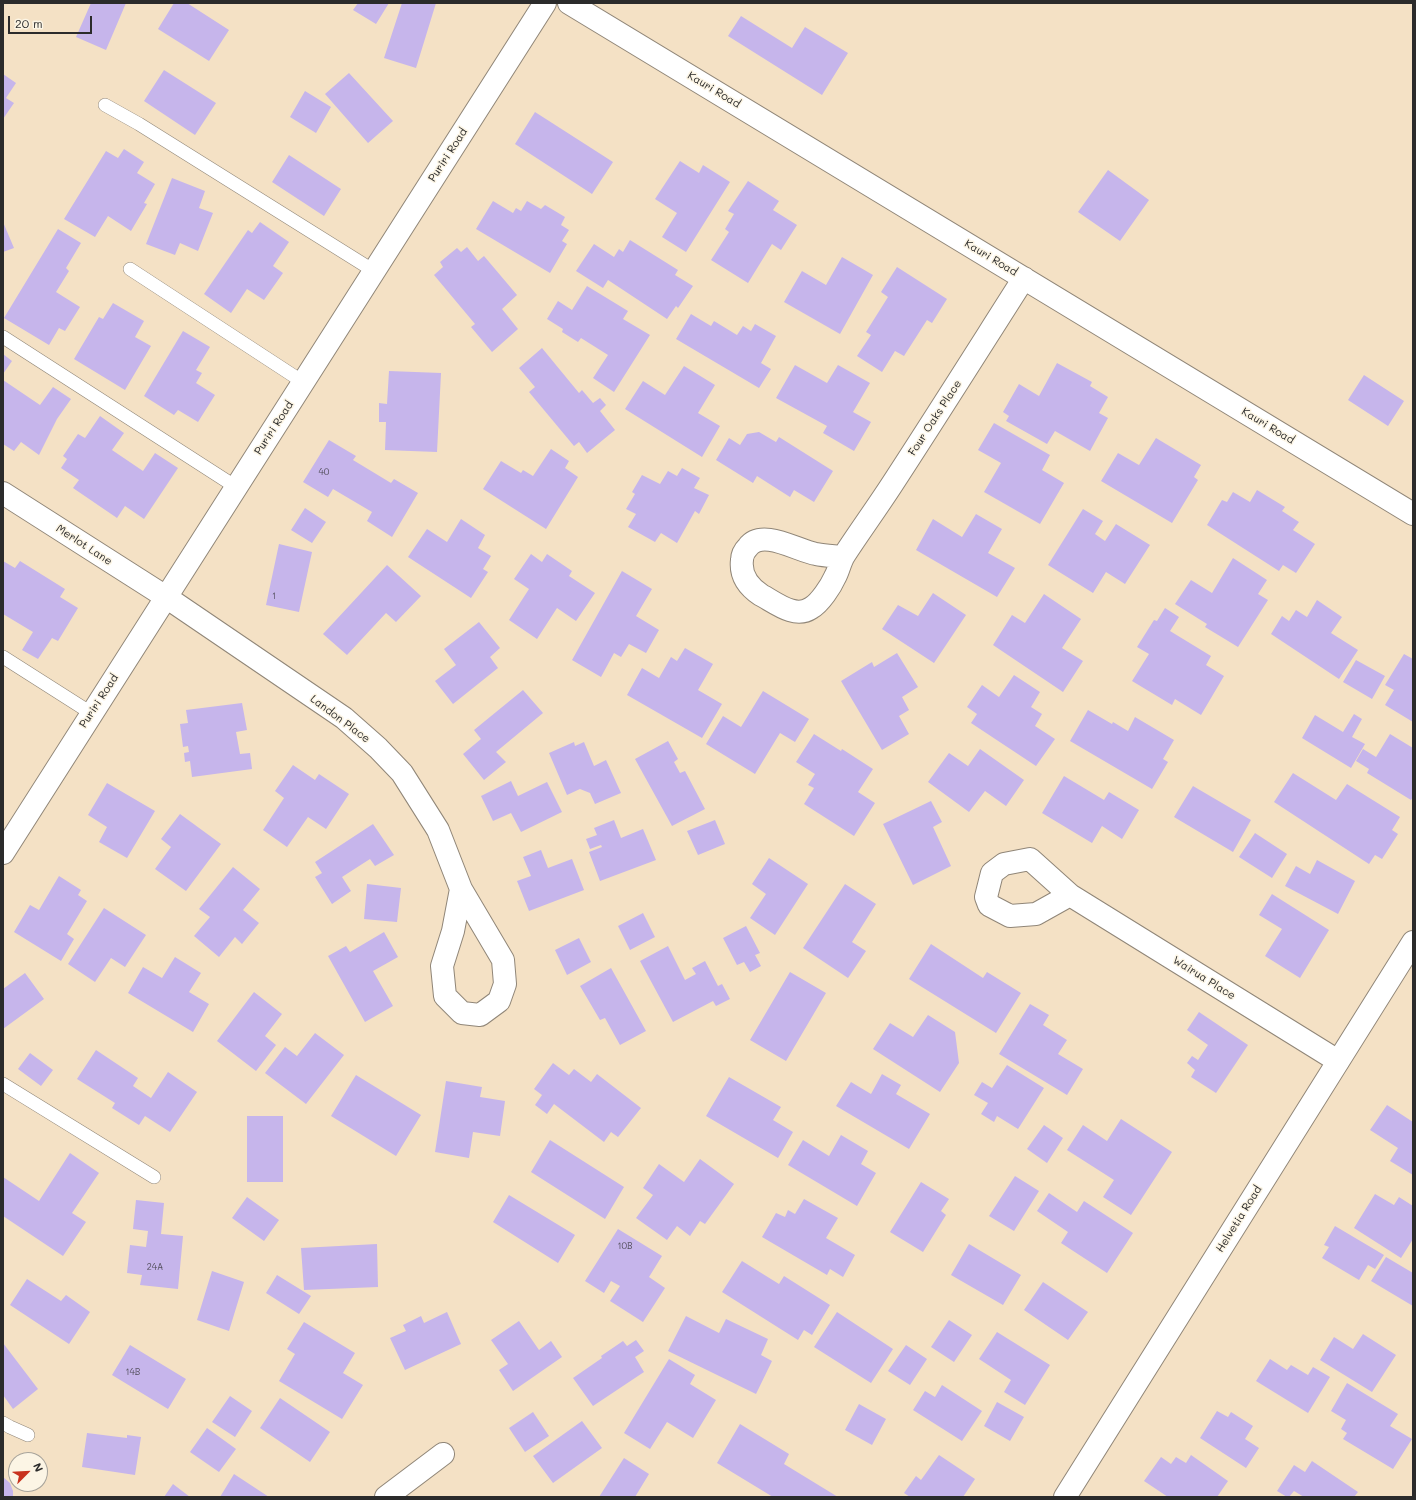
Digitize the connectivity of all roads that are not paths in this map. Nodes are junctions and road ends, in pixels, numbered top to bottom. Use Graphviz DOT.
graph roads {
  1 [pos="545,3"];
  2 [pos="570,3"];
  3 [pos="105,104"];
  4 [pos="130,269"];
  5 [pos="374,271"];
  6 [pos="1024,278"];
  7 [pos="3,337"];
  8 [pos="303,382"];
  9 [pos="236,487"];
  10 [pos="3,493"];
  11 [pos="1413,514"];
  12 [pos="843,557"];
  13 [pos="166,597"];
  14 [pos="3,657"];
  15 [pos="91,714"];
  16 [pos="3,853"];
  17 [pos="461,889"];
  18 [pos="1070,895"];
  19 [pos="1413,942"];
  20 [pos="1338,1061"];
  21 [pos="3,1084"];
  22 [pos="154,1178"];
  23 [pos="3,1423"];
  24 [pos="28,1435"];
  25 [pos="443,1454"];
  26 [pos="386,1497"];
  27 [pos="1064,1497"];
  1 -- 5 [label="street, Puriri Road"];
  2 -- 6 [label="street, Kauri Road"];
  3 -- 5 [label="lane"];
  4 -- 8 [label="lane"];
  5 -- 8 [label="street, Puriri Road"];
  6 -- 11 [label="street, Kauri Road"];
  6 -- 12 [label="street, Four Oaks Place"];
  7 -- 9 [label="lane"];
  8 -- 9 [label="street, Puriri Road"];
  9 -- 13 [label="street, Puriri Road"];
  10 -- 13 [label="street, Merlot Lane"];
  13 -- 15 [label="street, Puriri Road"];
  13 -- 17 [label="street, Landon Place"];
  14 -- 15 [label="lane"];
  15 -- 16 [label="street, Puriri Road"];
  17 -- 17 [label="street, Landon Place"];
  18 -- 20 [label="street, Wairua Place"];
  19 -- 20 [label="street, Helvetia Road"];
  20 -- 27 [label="street, Helvetia Road"];
  21 -- 22 [label="lane"];
  23 -- 24 [label="lane"];
  25 -- 26 [label="street"];
}
